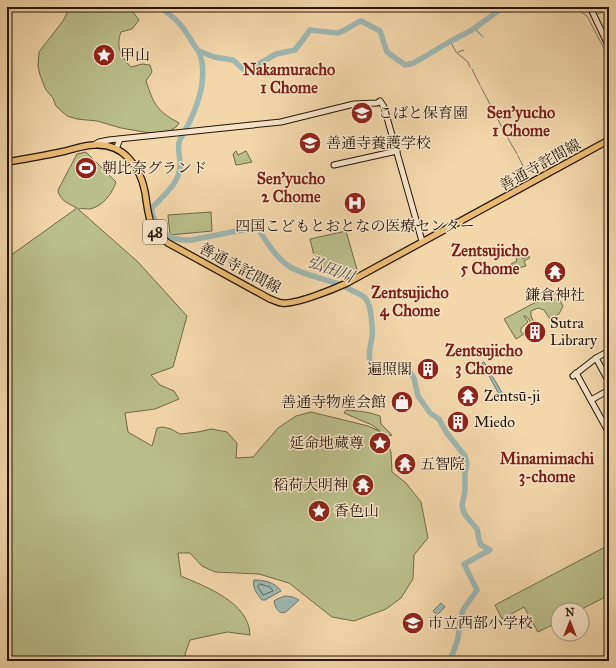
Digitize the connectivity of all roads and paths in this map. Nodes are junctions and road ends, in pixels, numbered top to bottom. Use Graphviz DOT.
graph roads {
  1 [pos="590,7"];
  2 [pos="609,47"];
  3 [pos="120,139"];
  4 [pos="609,140"];
  5 [pos="94,145"];
  6 [pos="116,149"];
  7 [pos="397,151"];
  8 [pos="7,162"];
  9 [pos="334,165"];
  10 [pos="422,241"];
  11 [pos="609,351"];
  12 [pos="596,358"];
  13 [pos="609,382"];
  14 [pos="609,390"];
  15 [pos="591,400"];
  16 [pos="609,433"];
  1 -- 2 [label="street"];
  3 -- 5 [label="street"];
  3 -- 6 [label="street"];
  3 -- 7 [label="street"];
  4 -- 10 [label="main road, 善通寺詫間線 / 48"];
  5 -- 6 [label="main road, 善通寺詫間線 / 48"];
  5 -- 8 [label="main road, 善通寺詫間線 / 48"];
  6 -- 10 [label="main road, 善通寺詫間線 / 48"];
  7 -- 9 [label="street"];
  7 -- 10 [label="street"];
  11 -- 12 [label="street"];
  12 -- 13 [label="street"];
  12 -- 15 [label="street"];
  14 -- 15 [label="street"];
  15 -- 16 [label="street"];
}
